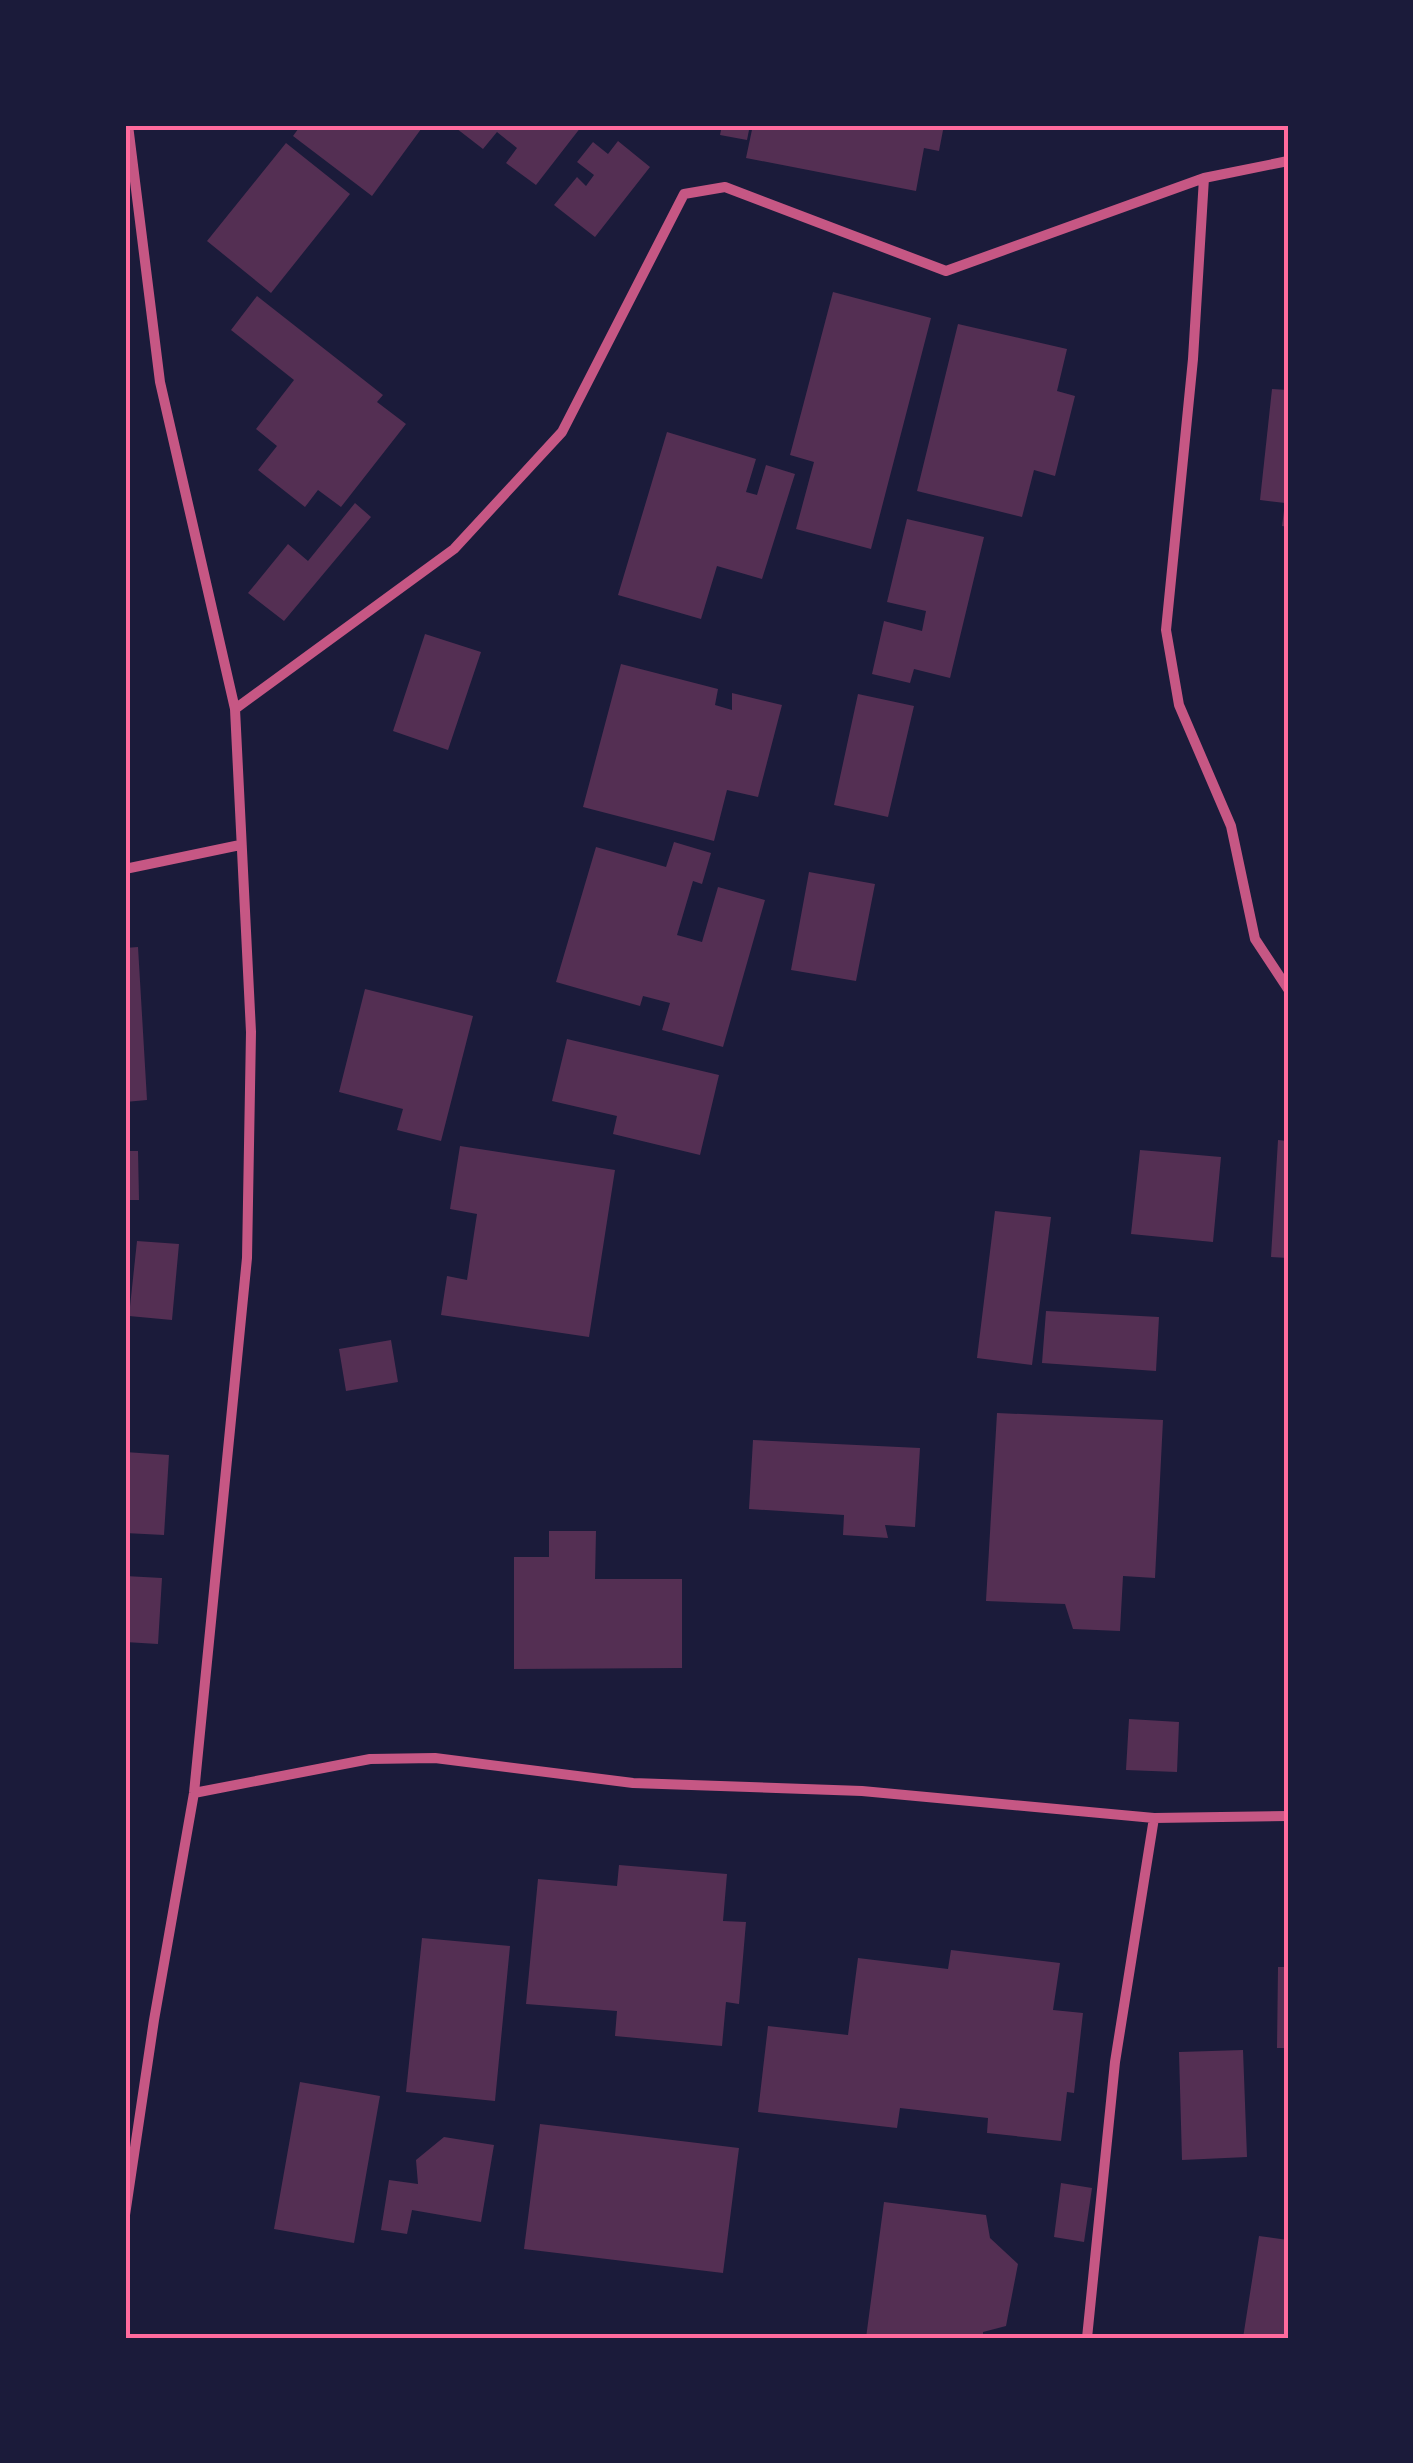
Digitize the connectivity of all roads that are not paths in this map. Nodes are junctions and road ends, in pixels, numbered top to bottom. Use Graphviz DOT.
graph roads {
  1 [pos="128,125"];
  2 [pos="1288,161"];
  3 [pos="1204,178"];
  4 [pos="234,709"];
  5 [pos="240,845"];
  6 [pos="125,869"];
  7 [pos="1288,989"];
  8 [pos="194,1793"];
  9 [pos="1288,1816"];
  10 [pos="1154,1818"];
  11 [pos="125,2215"];
  12 [pos="1087,2338"];
  1 -- 4 [label="street"];
  2 -- 3 [label="street"];
  3 -- 4 [label="street"];
  3 -- 7 [label="street"];
  4 -- 5 [label="street"];
  5 -- 6 [label="street"];
  5 -- 8 [label="street"];
  8 -- 10 [label="street"];
  8 -- 11 [label="street"];
  9 -- 10 [label="street"];
  10 -- 12 [label="street"];
}
